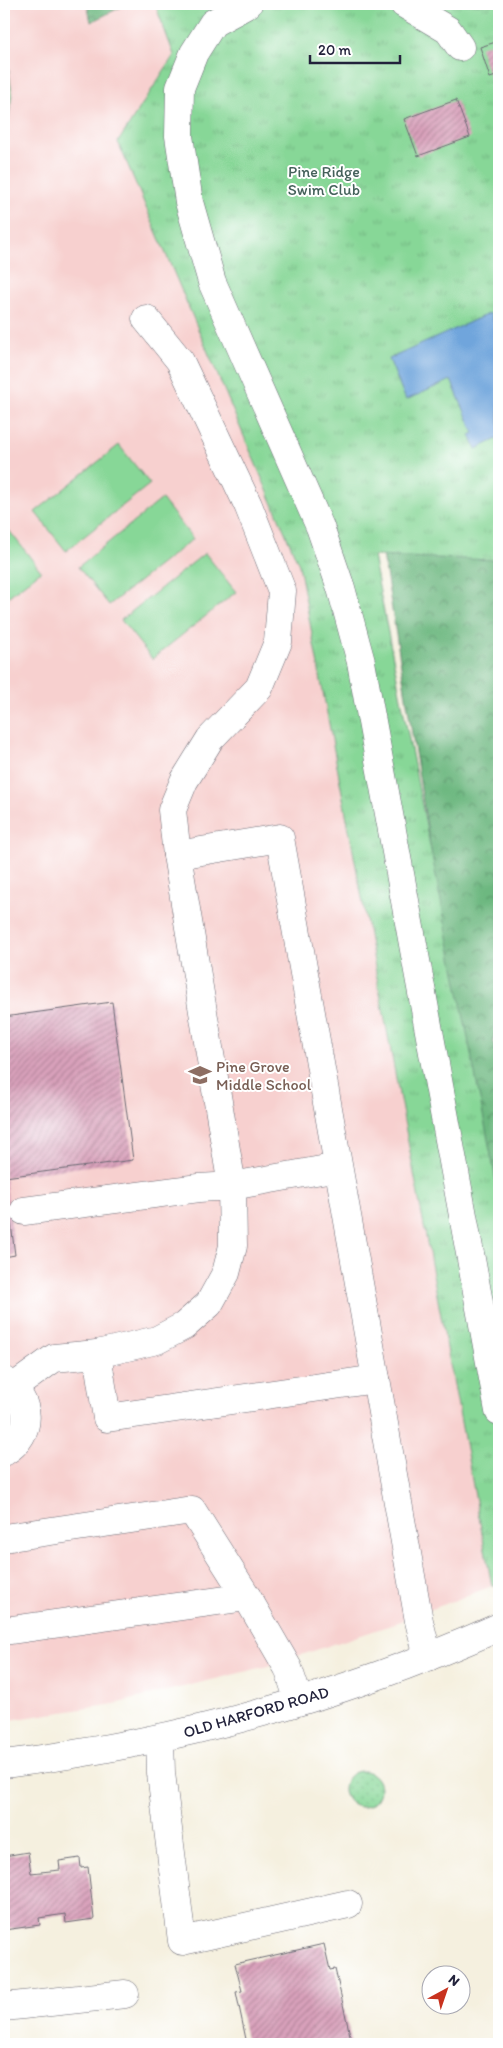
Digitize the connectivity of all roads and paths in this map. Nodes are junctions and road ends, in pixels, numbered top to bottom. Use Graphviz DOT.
graph roads {
  1 [pos="248,4"];
  2 [pos="404,4"];
  3 [pos="460,47"];
  4 [pos="146,319"];
  5 [pos="177,855"];
  6 [pos="338,1167"];
  7 [pos="232,1186"];
  8 [pos="24,1211"];
  9 [pos="97,1354"];
  10 [pos="376,1379"];
  11 [pos="9,1383"];
  12 [pos="499,1411"];
  13 [pos="4,1452"];
  14 [pos="4,1538"];
  15 [pos="247,1597"];
  16 [pos="499,1627"];
  17 [pos="4,1631"];
  18 [pos="428,1657"];
  19 [pos="299,1701"];
  20 [pos="160,1739"];
  21 [pos="4,1764"];
  22 [pos="348,1904"];
  23 [pos="125,1994"];
  24 [pos="4,2007"];
  1 -- 12 [label="street"];
  2 -- 3 [label="street"];
  4 -- 5 [label="street"];
  5 -- 6 [label="street"];
  5 -- 7 [label="street"];
  6 -- 7 [label="street"];
  6 -- 10 [label="street"];
  7 -- 8 [label="street"];
  7 -- 9 [label="street"];
  9 -- 10 [label="street"];
  9 -- 11 [label="street"];
  10 -- 18 [label="street"];
  11 -- 13 [label="street"];
  14 -- 15 [label="street"];
  15 -- 17 [label="street"];
  15 -- 19 [label="street"];
  16 -- 18 [label="street, OLD HARFORD ROAD"];
  18 -- 19 [label="street, OLD HARFORD ROAD"];
  19 -- 20 [label="street, OLD HARFORD ROAD"];
  20 -- 21 [label="street, OLD HARFORD ROAD"];
  20 -- 22 [label="street"];
  23 -- 24 [label="street"];
}
